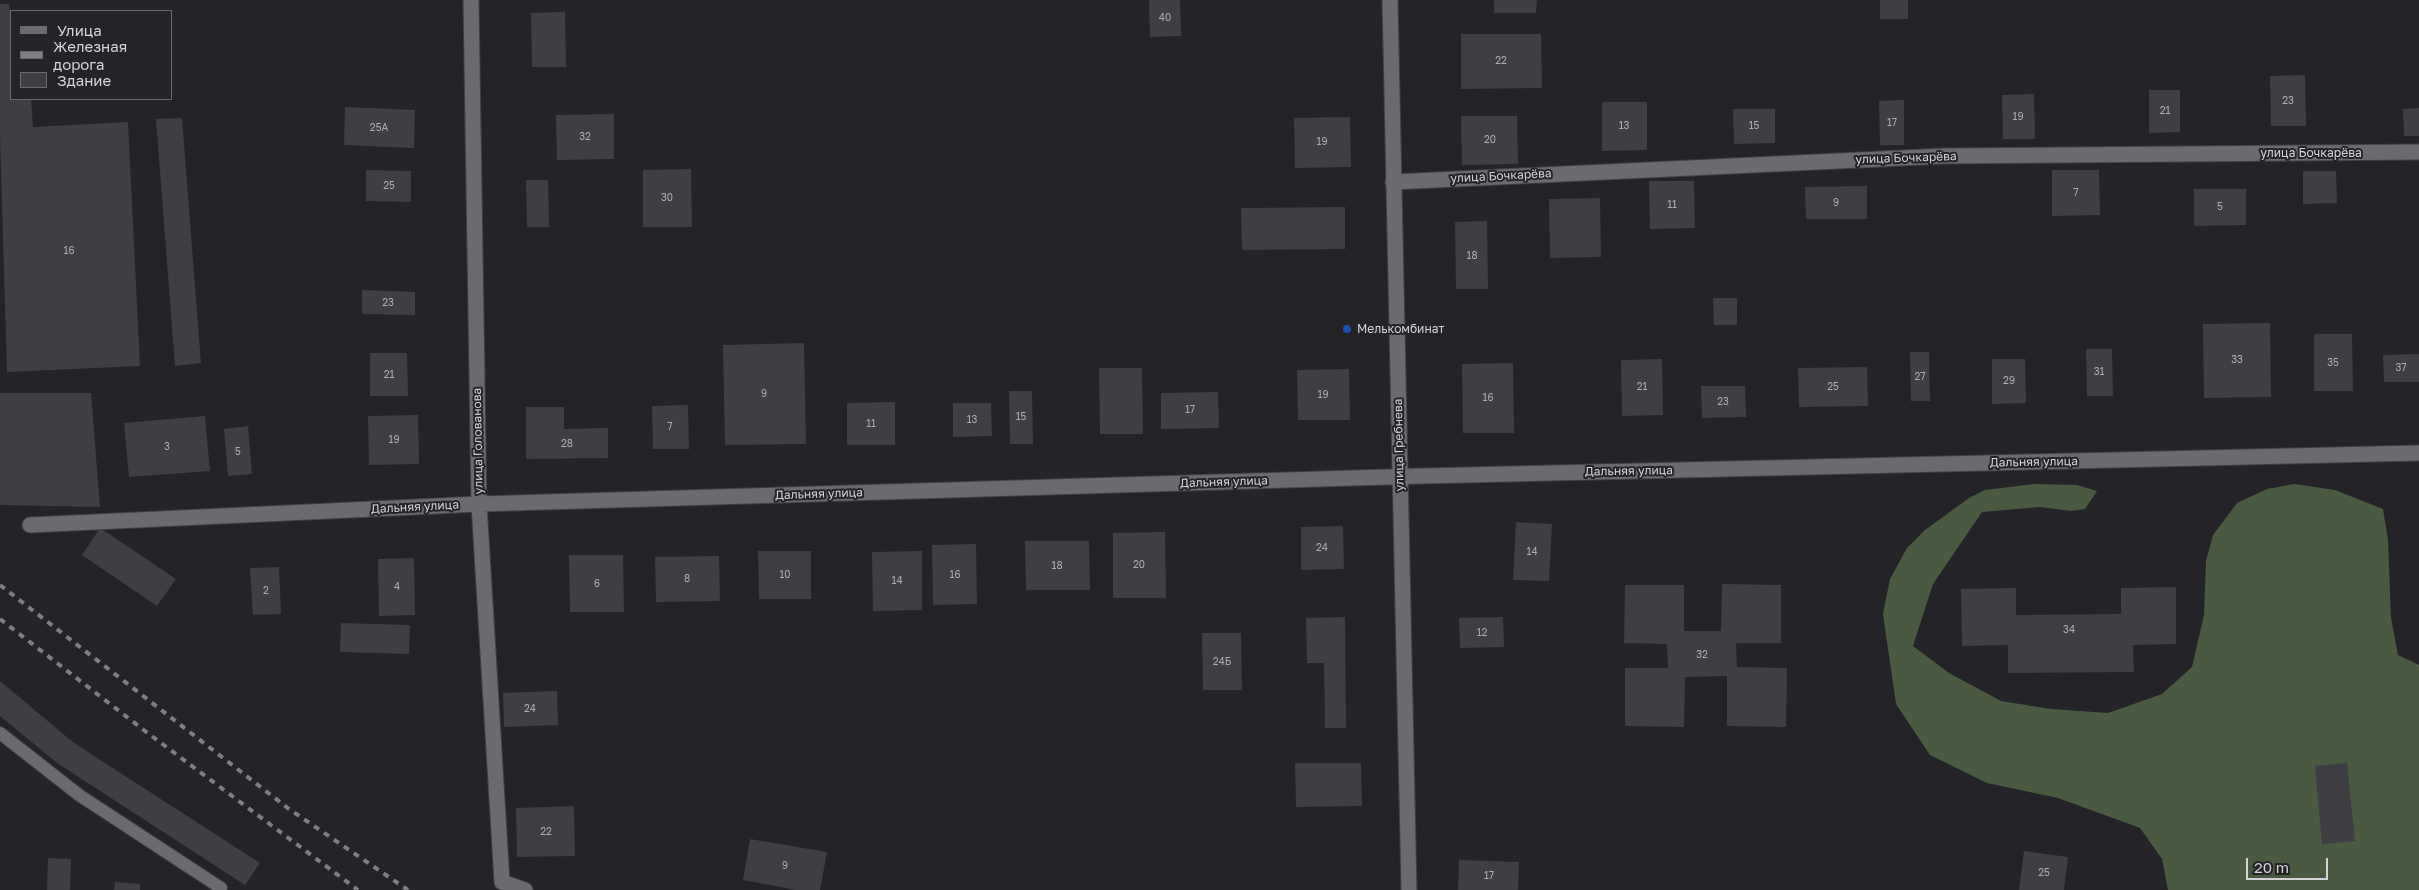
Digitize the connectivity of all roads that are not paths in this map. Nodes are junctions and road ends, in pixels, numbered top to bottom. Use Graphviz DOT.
graph roads {
  1 [pos="471,0"];
  2 [pos="1390,0"];
  3 [pos="2419,152"];
  4 [pos="1393,182"];
  5 [pos="2419,453"];
  6 [pos="1400,477"];
  7 [pos="479,504"];
  8 [pos="30,525"];
  9 [pos="0,733"];
  10 [pos="221,888"];
  11 [pos="525,890"];
  12 [pos="1409,890"];
  1 -- 7 [label="street, улица Голованова"];
  2 -- 4 [label="street, улица Гребнева"];
  3 -- 4 [label="street, улица Бочкарёва"];
  4 -- 6 [label="street, улица Гребнева"];
  5 -- 6 [label="street, Дальняя улица"];
  6 -- 7 [label="street, Дальняя улица"];
  6 -- 12 [label="street, улица Гребнева"];
  7 -- 8 [label="street, Дальняя улица"];
  7 -- 11 [label="street, улица Голованова"];
  9 -- 10 [label="lane"];
}
